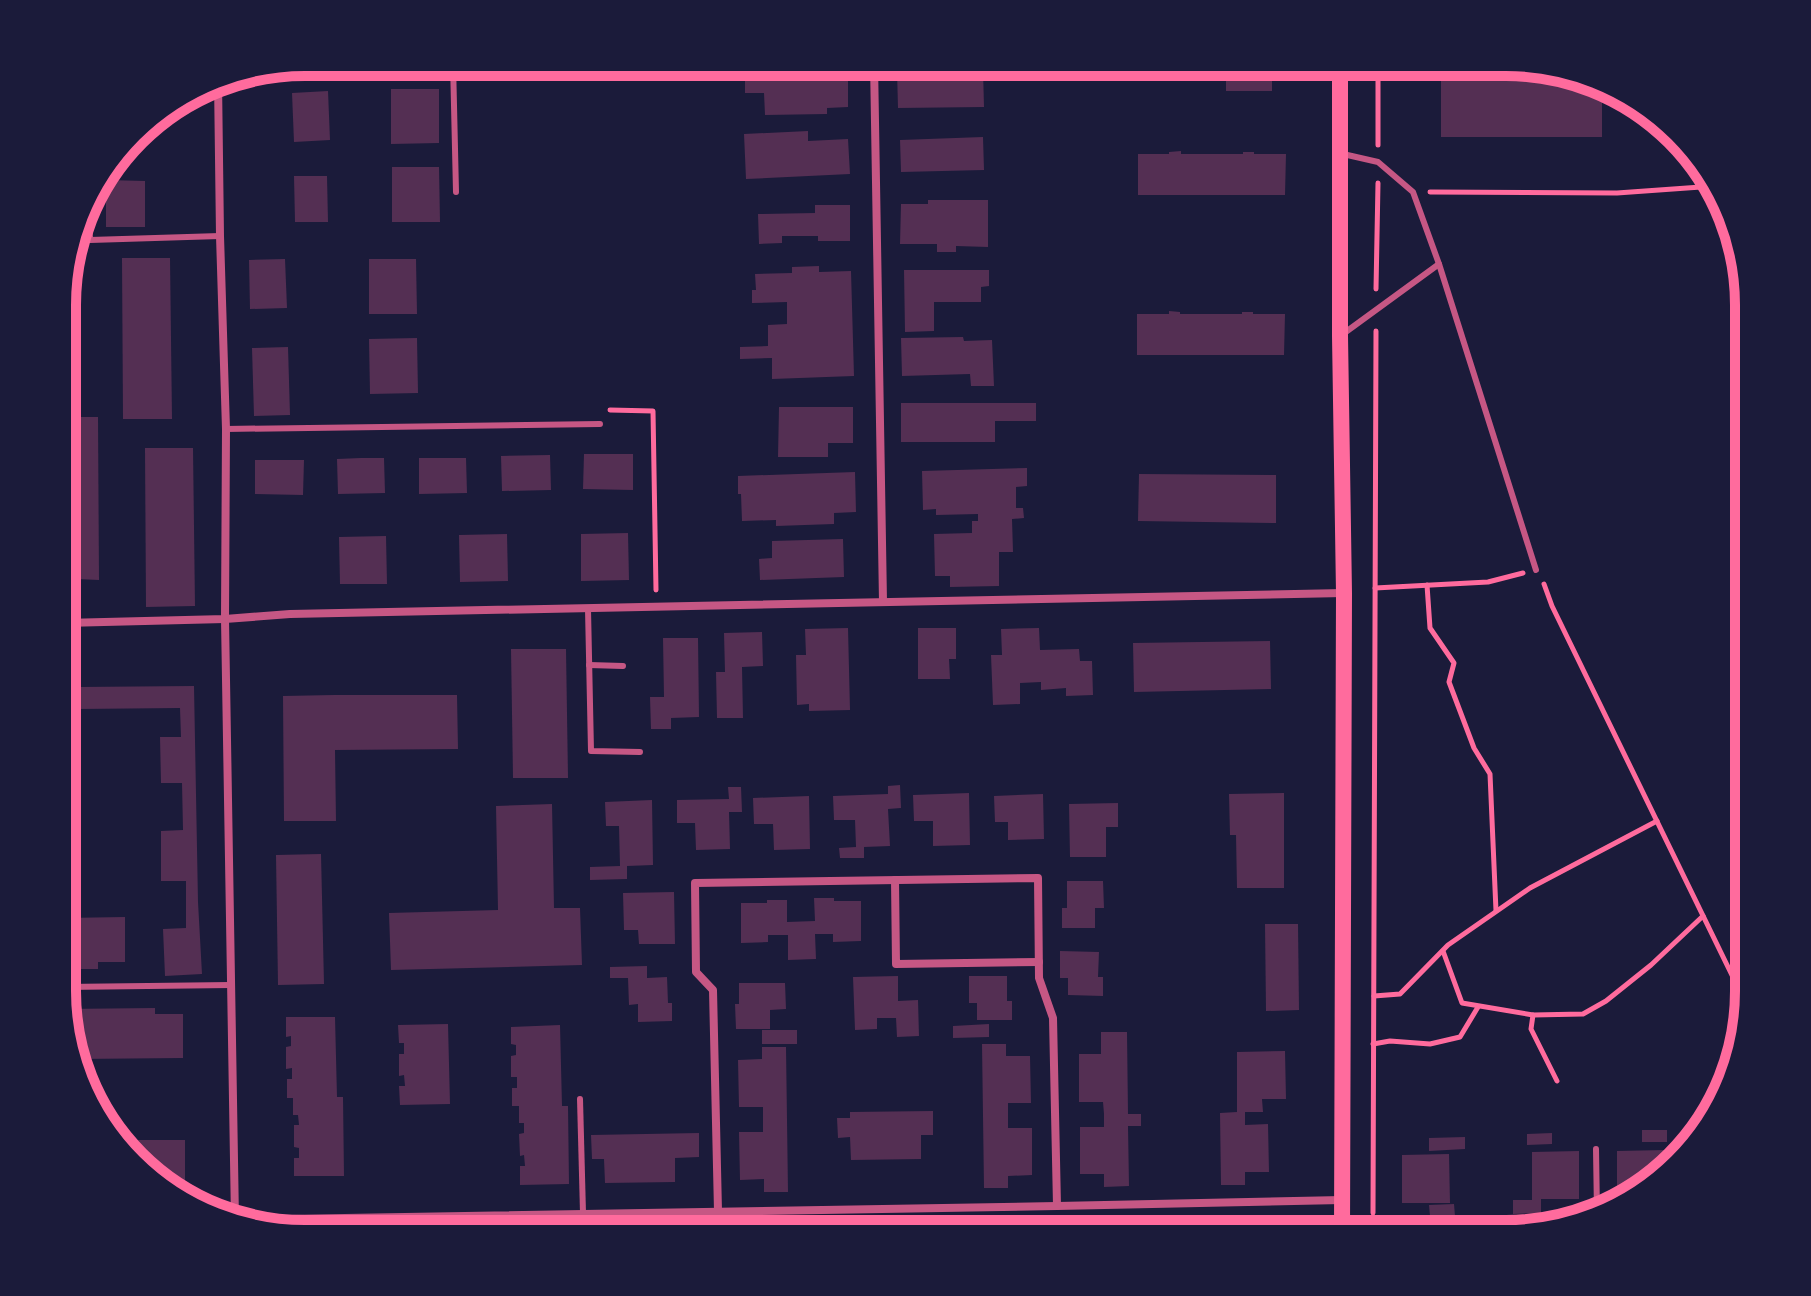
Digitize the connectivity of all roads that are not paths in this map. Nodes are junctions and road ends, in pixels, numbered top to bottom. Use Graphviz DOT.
graph roads {
  1 [pos="452,76"];
  2 [pos="874,76"];
  3 [pos="1340,76"];
  4 [pos="218,93"];
  5 [pos="1339,154"];
  6 [pos="456,192"];
  7 [pos="90,226"];
  8 [pos="220,236"];
  9 [pos="1439,264"];
  10 [pos="1340,336"];
  11 [pos="600,424"];
  12 [pos="226,429"];
  13 [pos="1536,570"];
  14 [pos="1344,593"];
  15 [pos="883,602"];
  16 [pos="588,609"];
  17 [pos="225,619"];
  18 [pos="76,623"];
  19 [pos="589,665"];
  20 [pos="623,666"];
  21 [pos="640,752"];
  22 [pos="895,880"];
  23 [pos="1039,962"];
  24 [pos="231,985"];
  25 [pos="76,987"];
  26 [pos="580,1099"];
  27 [pos="1596,1149"];
  28 [pos="1342,1200"];
  29 [pos="1597,1201"];
  30 [pos="1057,1206"];
  31 [pos="230,1207"];
  32 [pos="718,1211"];
  33 [pos="583,1213"];
  34 [pos="282,1219"];
  35 [pos="1342,1220"];
  1 -- 6 [label="lane"];
  2 -- 15 [label="street"];
  3 -- 5 [label="main road"];
  4 -- 8 [label="street"];
  5 -- 9 [label="lane"];
  5 -- 10 [label="main road"];
  7 -- 8 [label="lane"];
  8 -- 12 [label="street"];
  9 -- 10 [label="lane"];
  9 -- 13 [label="lane"];
  10 -- 14 [label="main road"];
  11 -- 12 [label="lane"];
  12 -- 17 [label="street"];
  14 -- 15 [label="street"];
  14 -- 28 [label="main road"];
  15 -- 16 [label="street"];
  16 -- 17 [label="street"];
  16 -- 19 [label="lane"];
  17 -- 18 [label="street"];
  17 -- 24 [label="street"];
  19 -- 20 [label="lane"];
  19 -- 21 [label="lane"];
  22 -- 23 [label="street"];
  22 -- 23 [label="street"];
  22 -- 32 [label="street"];
  23 -- 30 [label="street"];
  24 -- 25 [label="lane"];
  24 -- 31 [label="street"];
  26 -- 33 [label="lane"];
  27 -- 29 [label="lane"];
  28 -- 30 [label="street"];
  28 -- 35 [label="main road"];
  30 -- 32 [label="street"];
  32 -- 33 [label="street"];
  33 -- 34 [label="street"];
}
